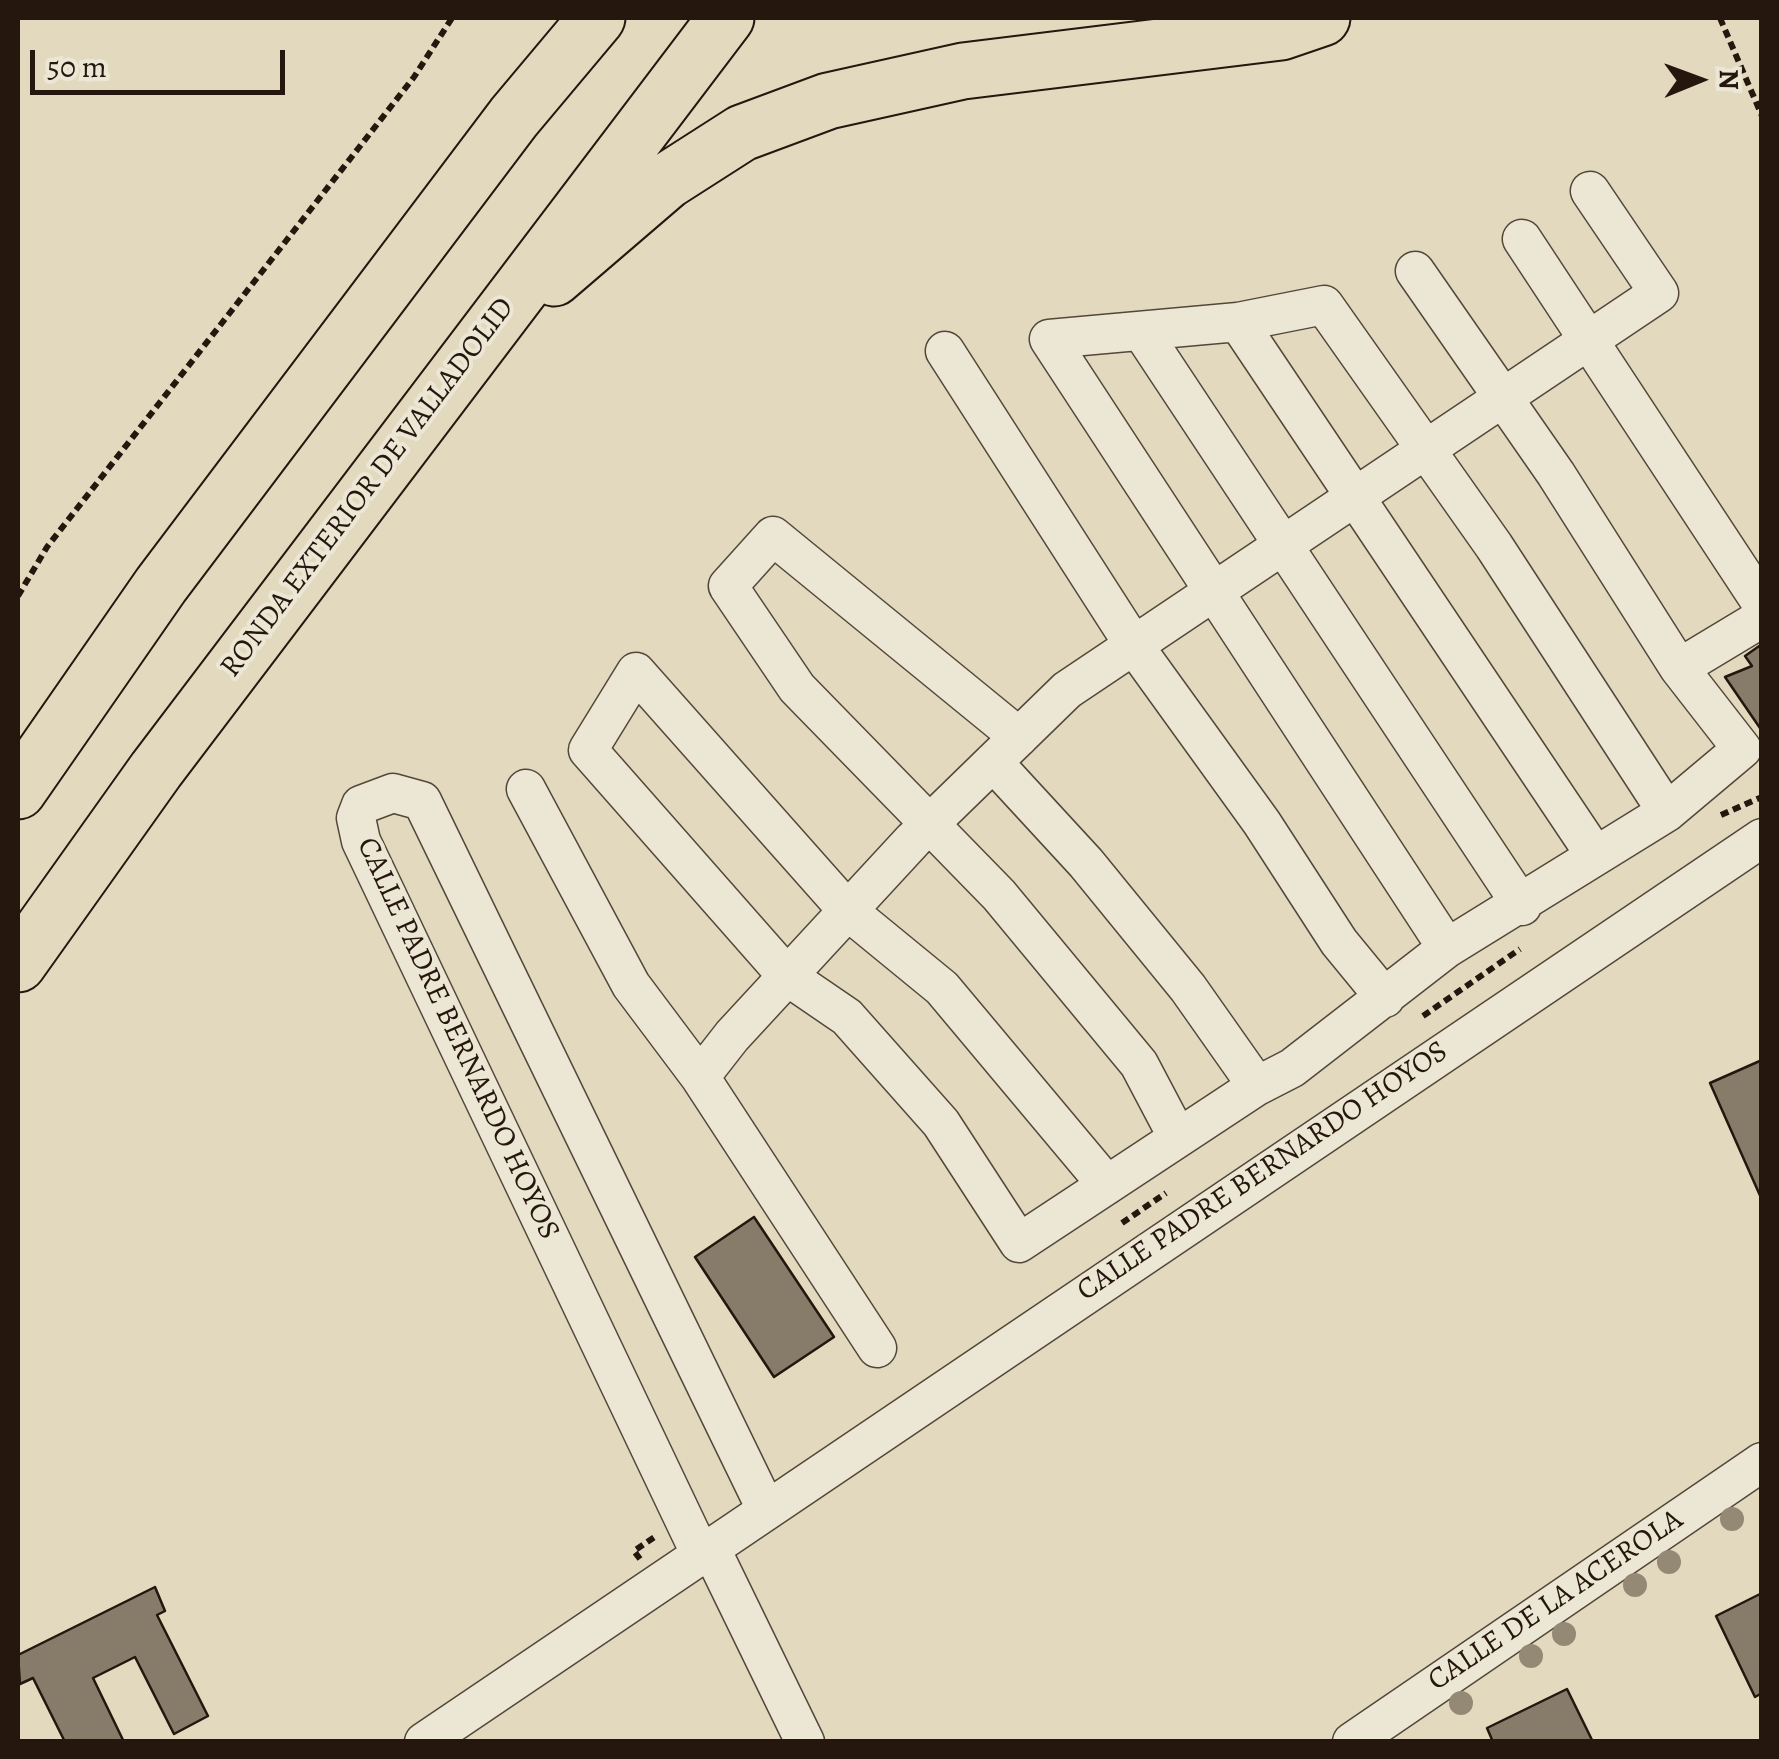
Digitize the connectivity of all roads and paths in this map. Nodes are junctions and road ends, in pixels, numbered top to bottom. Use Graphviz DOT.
graph roads {
  1 [pos="452,18"];
  2 [pos="564,18"];
  3 [pos="597,18"];
  4 [pos="726,18"];
  5 [pos="1322,18"];
  6 [pos="1720,18"];
  7 [pos="1762,116"];
  8 [pos="514,117"];
  9 [pos="1590,192"];
  10 [pos="1522,240"];
  11 [pos="1415,271"];
  12 [pos="497,316"];
  13 [pos="1238,322"];
  14 [pos="1142,332"];
  15 [pos="1587,339"];
  16 [pos="945,351"];
  17 [pos="1503,398"];
  18 [pos="1423,450"];
  19 [pos="1356,497"];
  20 [pos="1287,545"];
  21 [pos="1213,591"];
  22 [pos="18,596"];
  23 [pos="1762,604"];
  24 [pos="1762,618"];
  25 [pos="1135,647"];
  26 [pos="1679,668"];
  27 [pos="1006,750"];
  28 [pos="1752,762"];
  29 [pos="526,789"];
  30 [pos="18,791"];
  31 [pos="1667,812"];
  32 [pos="928,826"];
  33 [pos="1762,838"];
  34 [pos="1595,855"];
  35 [pos="1522,906"];
  36 [pos="848,910"];
  37 [pos="1447,948"];
  38 [pos="18,964"];
  39 [pos="787,976"];
  40 [pos="1385,998"];
  41 [pos="700,1077"];
  42 [pos="1257,1086"];
  43 [pos="1178,1138"];
  44 [pos="1107,1185"];
  45 [pos="877,1348"];
  46 [pos="1762,1462"];
  47 [pos="766,1509"];
  48 [pos="705,1550"];
  49 [pos="1395,1728"];
  50 [pos="424,1742"];
  51 [pos="805,1742"];
  52 [pos="1352,1742"];
  1 -- 22 [label="path"];
  2 -- 8 [label="highway"];
  3 -- 8 [label="highway"];
  4 -- 12 [label="highway, RONDA EXTERIOR DE VALLADOLID"];
  5 -- 12 [label="highway"];
  6 -- 7 [label="path"];
  8 -- 30 [label="highway"];
  9 -- 15 [label="street"];
  10 -- 15 [label="street"];
  11 -- 17 [label="street"];
  12 -- 38 [label="highway, RONDA EXTERIOR DE VALLADOLID"];
  13 -- 14 [label="street"];
  13 -- 18 [label="street"];
  13 -- 19 [label="street"];
  14 -- 20 [label="street"];
  14 -- 21 [label="street"];
  15 -- 17 [label="street"];
  15 -- 23 [label="street"];
  16 -- 25 [label="street"];
  17 -- 18 [label="street"];
  17 -- 26 [label="street"];
  18 -- 19 [label="street"];
  18 -- 31 [label="street"];
  19 -- 20 [label="street"];
  19 -- 34 [label="street"];
  20 -- 21 [label="street"];
  20 -- 35 [label="street"];
  21 -- 25 [label="street"];
  21 -- 37 [label="street"];
  24 -- 26 [label="street"];
  25 -- 27 [label="street"];
  25 -- 40 [label="street"];
  26 -- 28 [label="street"];
  27 -- 32 [label="street"];
  27 -- 32 [label="street"];
  27 -- 42 [label="street"];
  28 -- 31 [label="street"];
  29 -- 41 [label="street"];
  31 -- 34 [label="street"];
  32 -- 36 [label="street"];
  32 -- 43 [label="street"];
  33 -- 47 [label="street, CALLE PADRE BERNARDO HOYOS"];
  34 -- 35 [label="street"];
  35 -- 37 [label="street"];
  36 -- 39 [label="street"];
  36 -- 39 [label="street"];
  36 -- 44 [label="street"];
  37 -- 40 [label="street"];
  39 -- 41 [label="street"];
  39 -- 44 [label="street"];
  40 -- 42 [label="street"];
  41 -- 45 [label="street"];
  42 -- 43 [label="street"];
  43 -- 44 [label="street"];
  46 -- 49 [label="street, CALLE DE LA ACEROLA"];
  47 -- 48 [label="street, CALLE PADRE BERNARDO HOYOS"];
  47 -- 48 [label="street, CALLE PADRE BERNARDO HOYOS"];
  48 -- 50 [label="street, CALLE PADRE BERNARDO HOYOS"];
  48 -- 51 [label="street"];
  49 -- 52 [label="street, CALLE DE LA ACEROLA"];
}
